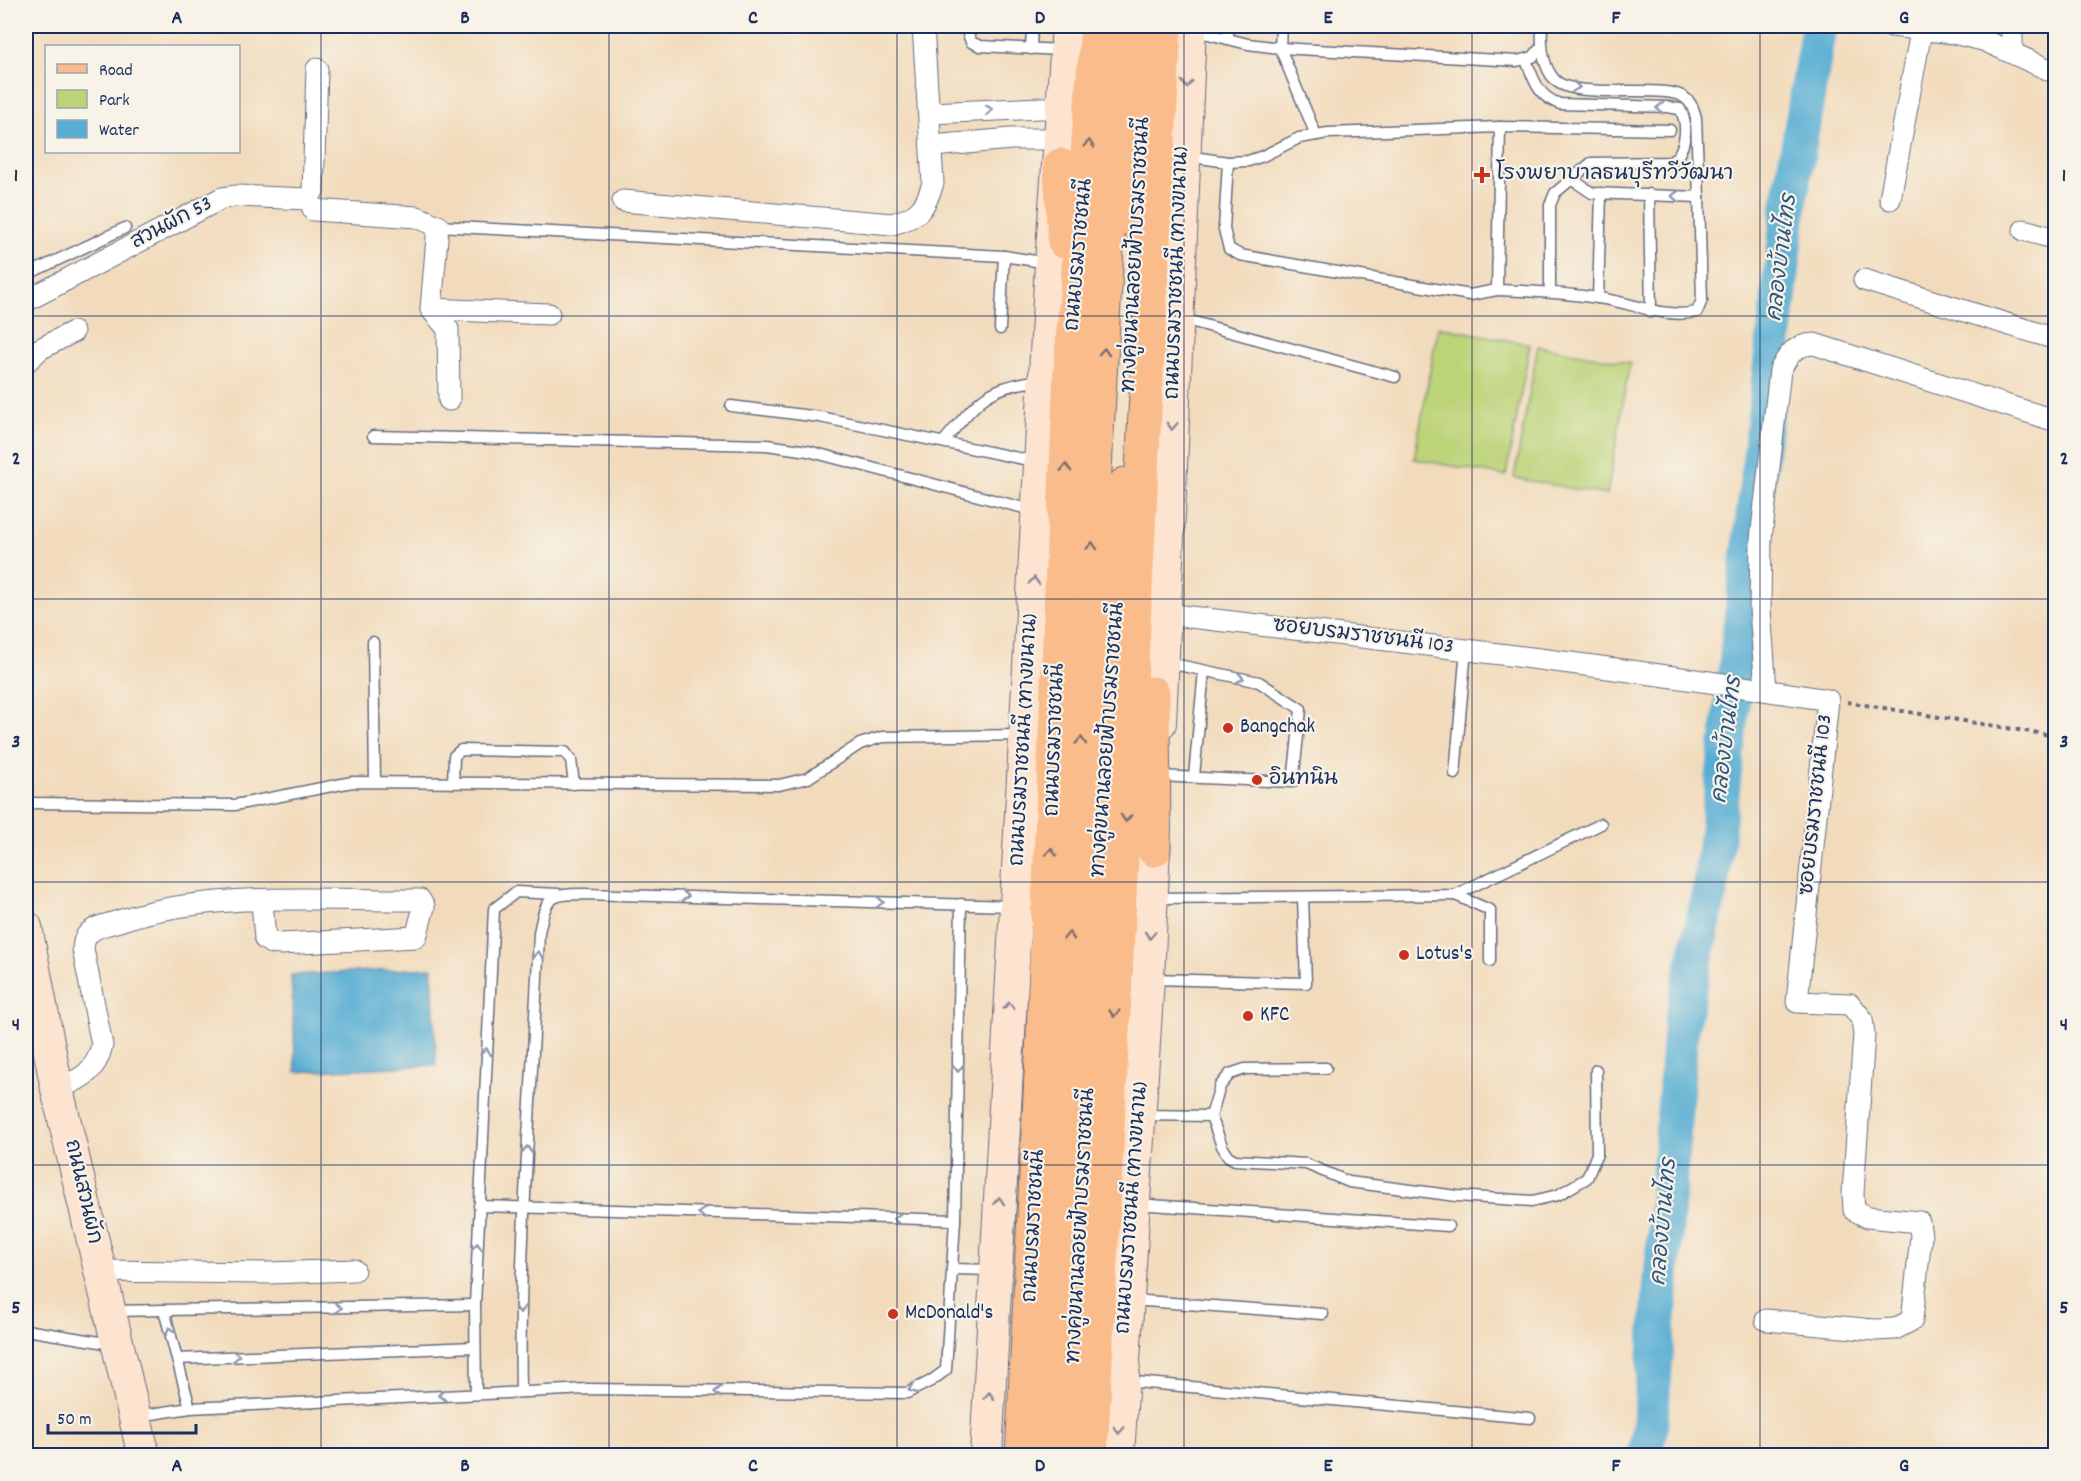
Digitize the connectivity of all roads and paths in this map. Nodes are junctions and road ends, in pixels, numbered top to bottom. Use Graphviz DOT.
graph roads {
  1 [pos="923,26"];
  2 [pos="965,26"];
  3 [pos="1032,26"];
  4 [pos="1097,26"];
  5 [pos="1119,26"];
  6 [pos="1147,26"];
  7 [pos="1228,26"];
  8 [pos="1281,26"];
  9 [pos="1542,26"];
  10 [pos="1892,26"];
  11 [pos="2012,26"];
  12 [pos="1181,27"];
  13 [pos="1921,27"];
  14 [pos="1067,38"];
  15 [pos="1228,39"];
  16 [pos="1541,47"];
  17 [pos="1280,48"];
  18 [pos="1031,49"];
  19 [pos="2012,51"];
  20 [pos="1526,60"];
  21 [pos="317,69"];
  22 [pos="2055,73"];
  23 [pos="1063,107"];
  24 [pos="930,113"];
  25 [pos="1500,128"];
  26 [pos="1670,130"];
  27 [pos="1316,135"];
  28 [pos="932,146"];
  29 [pos="1061,152"];
  30 [pos="1183,156"];
  31 [pos="1228,162"];
  32 [pos="1570,178"];
  33 [pos="1601,193"];
  34 [pos="1649,195"];
  35 [pos="1699,197"];
  36 [pos="1890,199"];
  37 [pos="623,201"];
  38 [pos="313,210"];
  39 [pos="438,226"];
  40 [pos="125,228"];
  41 [pos="2024,230"];
  42 [pos="2055,240"];
  43 [pos="1004,256"];
  44 [pos="1051,263"];
  45 [pos="26,275"];
  46 [pos="1864,280"];
  47 [pos="1497,290"];
  48 [pos="1550,292"];
  49 [pos="1598,298"];
  50 [pos="26,301"];
  51 [pos="431,309"];
  52 [pos="1651,312"];
  53 [pos="549,314"];
  54 [pos="1176,317"];
  55 [pos="1000,329"];
  56 [pos="73,332"];
  57 [pos="2055,339"];
  58 [pos="1150,356"];
  59 [pos="26,362"];
  60 [pos="1058,374"];
  61 [pos="1395,377"];
  62 [pos="449,400"];
  63 [pos="731,406"];
  64 [pos="2055,421"];
  65 [pos="374,436"];
  66 [pos="944,441"];
  67 [pos="1041,462"];
  68 [pos="1038,512"];
  69 [pos="1165,614"];
  70 [pos="373,642"];
  71 [pos="1466,650"];
  72 [pos="1163,662"];
  73 [pos="1204,671"];
  74 [pos="1762,689"];
  75 [pos="1828,700"];
  76 [pos="1025,735"];
  77 [pos="2055,736"];
  78 [pos="1455,774"];
  79 [pos="1157,776"];
  80 [pos="1194,776"];
  81 [pos="375,782"];
  82 [pos="453,783"];
  83 [pos="574,784"];
  84 [pos="26,803"];
  85 [pos="1601,824"];
  86 [pos="1154,849"];
  87 [pos="558,894"];
  88 [pos="1455,895"];
  89 [pos="1304,897"];
  90 [pos="1152,898"];
  91 [pos="262,901"];
  92 [pos="962,904"];
  93 [pos="1015,907"];
  94 [pos="27,944"];
  95 [pos="1490,961"];
  96 [pos="1148,979"];
  97 [pos="1326,1068"];
  98 [pos="1596,1070"];
  99 [pos="57,1089"];
  100 [pos="1140,1115"];
  101 [pos="1211,1116"];
  102 [pos="1134,1204"];
  103 [pos="479,1206"];
  104 [pos="523,1208"];
  105 [pos="955,1220"];
  106 [pos="1449,1226"];
  107 [pos="953,1269"];
  108 [pos="354,1270"];
  109 [pos="995,1270"];
  110 [pos="100,1271"];
  111 [pos="1127,1299"];
  112 [pos="475,1305"];
  113 [pos="110,1311"];
  114 [pos="164,1311"];
  115 [pos="1323,1314"];
  116 [pos="1766,1320"];
  117 [pos="26,1330"];
  118 [pos="118,1346"];
  119 [pos="475,1347"];
  120 [pos="177,1359"];
  121 [pos="1122,1381"];
  122 [pos="521,1391"];
  123 [pos="476,1393"];
  124 [pos="190,1408"];
  125 [pos="135,1417"];
  126 [pos="1530,1418"];
  127 [pos="144,1455"];
  128 [pos="986,1455"];
  129 [pos="1022,1455"];
  130 [pos="1043,1455"];
  131 [pos="1072,1455"];
  132 [pos="1091,1455"];
  133 [pos="1118,1455"];
  1 -- 24 [label="street"];
  2 -- 18 [label="lane"];
  3 -- 18 [label="lane"];
  60 -- 4 [label="main road, ถนนบรมราชชนนี, one-way"];
  130 -- 5 [label="main road, ทางคู่ขนานลอยฟ้าบรมราชชนนี, one-way"];
  6 -- 131 [label="main road, ทางคู่ขนานลอยฟ้าบรมราชชนนี"];
  7 -- 15 [label="lane"];
  8 -- 17 [label="lane"];
  9 -- 16 [label="lane"];
  10 -- 13 [label="street"];
  11 -- 19 [label="street"];
  12 -- 15 [label="lane"];
  12 -- 30 [label="main road, ถนนบรมราชชนนี (ทางขนาน), one-way"];
  12 -- 58 [label="main road"];
  13 -- 19 [label="street"];
  13 -- 36 [label="street"];
  14 -- 18 [label="lane"];
  14 -- 23 [label="main road, ถนนบรมราชชนนี (ทางขนาน)"];
  15 -- 17 [label="lane"];
  16 -- 20 [label="lane"];
  16 -- 35 [label="lane, one-way"];
  17 -- 20 [label="lane"];
  17 -- 27 [label="lane"];
  19 -- 22 [label="street"];
  32 -- 20 [label="lane, one-way"];
  21 -- 50 [label="street, สวนผัก 53"];
  24 -- 23 [label="street, one-way"];
  23 -- 29 [label="main road, ถนนบรมราชชนนี (ทางขนาน)"];
  24 -- 28 [label="street"];
  25 -- 26 [label="lane"];
  25 -- 27 [label="lane"];
  25 -- 47 [label="lane"];
  27 -- 31 [label="lane"];
  28 -- 29 [label="street"];
  28 -- 37 [label="street"];
  29 -- 44 [label="main road, ถนนบรมราชชนนี (ทางขนาน)"];
  29 -- 60 [label="main road"];
  30 -- 31 [label="lane"];
  30 -- 54 [label="main road, ถนนบรมราชชนนี (ทางขนาน)"];
  31 -- 47 [label="lane"];
  32 -- 33 [label="lane"];
  32 -- 48 [label="lane"];
  33 -- 34 [label="lane"];
  33 -- 49 [label="lane"];
  35 -- 34 [label="lane, one-way"];
  34 -- 52 [label="lane"];
  35 -- 52 [label="lane"];
  38 -- 39 [label="street"];
  39 -- 43 [label="lane"];
  39 -- 51 [label="street"];
  40 -- 45 [label="lane"];
  41 -- 42 [label="street"];
  43 -- 44 [label="lane"];
  43 -- 55 [label="lane"];
  44 -- 60 [label="main road, ถนนบรมราชชนนี (ทางขนาน)"];
  46 -- 57 [label="street"];
  47 -- 48 [label="lane"];
  48 -- 49 [label="lane"];
  49 -- 52 [label="lane"];
  51 -- 53 [label="street"];
  51 -- 62 [label="street"];
  54 -- 61 [label="lane"];
  54 -- 69 [label="main road, ถนนบรมราชชนนี (ทางขนาน), one-way"];
  56 -- 59 [label="street"];
  58 -- 86 [label="main road"];
  58 -- 132 [label="main road, one-way"];
  60 -- 66 [label="lane"];
  60 -- 67 [label="main road, ถนนบรมราชชนนี (ทางขนาน)"];
  129 -- 60 [label="main road, ถนนบรมราชชนนี, one-way"];
  63 -- 66 [label="lane"];
  64 -- 74 [label="street"];
  65 -- 68 [label="lane"];
  66 -- 67 [label="lane"];
  67 -- 68 [label="main road, ถนนบรมราชชนนี (ทางขนาน)"];
  76 -- 68 [label="main road, ถนนบรมราชชนนี (ทางขนาน), one-way"];
  69 -- 71 [label="street, ซอยบรมราชชนนี 103"];
  69 -- 72 [label="main road, ถนนบรมราชชนนี (ทางขนาน)"];
  70 -- 81 [label="lane"];
  71 -- 74 [label="street, ซอยบรมราชชนนี 103"];
  71 -- 78 [label="lane"];
  72 -- 73 [label="lane"];
  72 -- 79 [label="main road, ถนนบรมราชชนนี (ทางขนาน)"];
  73 -- 80 [label="lane"];
  73 -- 80 [label="lane, one-way"];
  74 -- 75 [label="street, ซอยบรมราชชนนี 103"];
  75 -- 77 [label="path"];
  75 -- 116 [label="street, ซอยบรมราชชนนี 103"];
  76 -- 83 [label="lane"];
  76 -- 93 [label="main road, ถนนบรมราชชนนี (ทางขนาน)"];
  79 -- 80 [label="lane"];
  79 -- 86 [label="main road, ถนนบรมราชชนนี (ทางขนาน)"];
  81 -- 82 [label="lane"];
  81 -- 84 [label="lane"];
  82 -- 83 [label="lane"];
  82 -- 83 [label="lane"];
  85 -- 88 [label="lane"];
  86 -- 90 [label="main road, ถนนบรมราชชนนี (ทางขนาน)"];
  87 -- 92 [label="lane, one-way"];
  103 -- 87 [label="lane, one-way"];
  104 -- 87 [label="lane, one-way"];
  88 -- 89 [label="lane"];
  88 -- 95 [label="lane"];
  89 -- 90 [label="lane"];
  89 -- 96 [label="lane"];
  90 -- 96 [label="main road, ถนนบรมราชชนนี (ทางขนาน), one-way"];
  91 -- 91 [label="street"];
  91 -- 99 [label="street"];
  92 -- 93 [label="lane"];
  92 -- 105 [label="lane, one-way"];
  109 -- 93 [label="main road, ถนนบรมราชชนนี (ทางขนาน), one-way"];
  94 -- 99 [label="main road, ถนนสวนผัก"];
  96 -- 100 [label="main road, ถนนบรมราชชนนี (ทางขนาน)"];
  97 -- 101 [label="lane"];
  98 -- 101 [label="lane"];
  99 -- 110 [label="main road, ถนนสวนผัก"];
  100 -- 101 [label="lane"];
  100 -- 102 [label="main road, ถนนบรมราชชนนี (ทางขนาน)"];
  102 -- 106 [label="lane"];
  102 -- 111 [label="main road, ถนนบรมราชชนนี (ทางขนาน)"];
  103 -- 104 [label="lane"];
  112 -- 103 [label="lane, one-way"];
  105 -- 104 [label="lane, one-way"];
  104 -- 122 [label="lane, one-way"];
  105 -- 107 [label="lane"];
  107 -- 109 [label="lane"];
  107 -- 122 [label="lane, one-way"];
  108 -- 110 [label="street"];
  128 -- 109 [label="main road, ถนนบรมราชชนนี (ทางขนาน), one-way"];
  110 -- 113 [label="main road, ถนนสวนผัก"];
  111 -- 115 [label="lane"];
  111 -- 121 [label="main road, ถนนบรมราชชนนี (ทางขนาน)"];
  114 -- 112 [label="lane, one-way"];
  112 -- 119 [label="lane"];
  113 -- 114 [label="lane"];
  113 -- 118 [label="main road, ถนนสวนผัก"];
  120 -- 114 [label="lane, one-way"];
  117 -- 118 [label="lane"];
  118 -- 125 [label="main road, ถนนสวนผัก"];
  120 -- 119 [label="lane, one-way"];
  119 -- 123 [label="lane"];
  120 -- 124 [label="lane"];
  121 -- 126 [label="lane"];
  121 -- 133 [label="main road, ถนนบรมราชชนนี (ทางขนาน), one-way"];
  122 -- 123 [label="lane"];
  123 -- 124 [label="lane, one-way"];
  124 -- 125 [label="lane"];
  125 -- 127 [label="main road, ถนนสวนผัก"];
}
